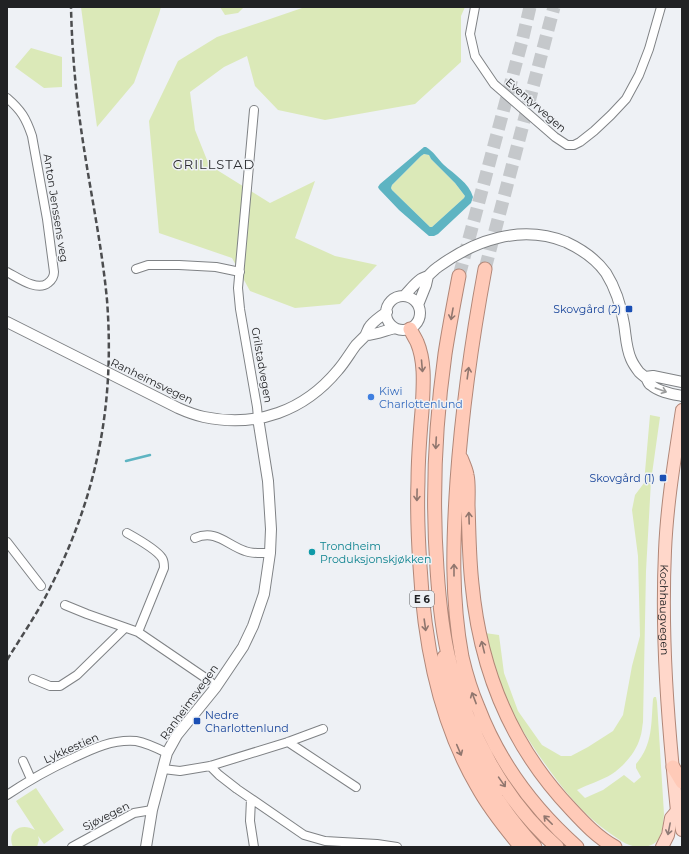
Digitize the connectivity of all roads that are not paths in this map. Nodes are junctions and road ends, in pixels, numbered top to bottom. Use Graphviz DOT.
graph roads {
  1 [pos="475,7"];
  2 [pos="661,7"];
  3 [pos="7,98"];
  4 [pos="254,110"];
  5 [pos="136,269"];
  6 [pos="485,269"];
  7 [pos="7,272"];
  8 [pos="240,272"];
  9 [pos="428,276"];
  10 [pos="459,276"];
  11 [pos="404,296"];
  12 [pos="418,305"];
  13 [pos="387,312"];
  14 [pos="7,322"];
  15 [pos="396,328"];
  16 [pos="410,329"];
  17 [pos="366,335"];
  18 [pos="646,377"];
  19 [pos="682,382"];
  20 [pos="682,396"];
  21 [pos="682,410"];
  22 [pos="258,418"];
  23 [pos="459,454"];
  24 [pos="127,533"];
  25 [pos="195,538"];
  26 [pos="7,542"];
  27 [pos="270,553"];
  28 [pos="41,586"];
  29 [pos="65,605"];
  30 [pos="125,628"];
  31 [pos="444,629"];
  32 [pos="138,632"];
  33 [pos="33,679"];
  34 [pos="216,687"];
  35 [pos="323,730"];
  36 [pos="288,742"];
  37 [pos="167,753"];
  38 [pos="24,761"];
  39 [pos="210,766"];
  40 [pos="673,767"];
  41 [pos="163,769"];
  42 [pos="31,779"];
  43 [pos="682,782"];
  44 [pos="356,788"];
  45 [pos="7,794"];
  46 [pos="251,799"];
  47 [pos="152,810"];
  48 [pos="677,811"];
  49 [pos="682,830"];
  50 [pos="72,847"];
  51 [pos="146,847"];
  52 [pos="254,847"];
  53 [pos="397,847"];
  54 [pos="521,847"];
  55 [pos="535,847"];
  56 [pos="557,847"];
  57 [pos="577,847"];
  58 [pos="615,847"];
  59 [pos="662,847"];
  1 -- 2 [label="street, Eventyrvegen"];
  3 -- 7 [label="street, Anton Jenssens veg"];
  4 -- 8 [label="street, Grilstadvegen"];
  5 -- 8 [label="street"];
  23 -- 6 [label="highway, one-way"];
  8 -- 22 [label="street, Grilstadvegen"];
  9 -- 11 [label="street"];
  9 -- 12 [label="street"];
  9 -- 18 [label="street"];
  10 -- 31 [label="highway, E 6, one-way"];
  11 -- 12 [label="street"];
  11 -- 13 [label="street"];
  12 -- 16 [label="street"];
  13 -- 15 [label="street"];
  13 -- 17 [label="street, Grilstadvegen"];
  14 -- 22 [label="street, Ranheimsvegen"];
  15 -- 16 [label="street"];
  15 -- 17 [label="street"];
  16 -- 54 [label="highway, E 6, one-way"];
  17 -- 22 [label="street, Grilstadvegen"];
  18 -- 19 [label="street"];
  18 -- 20 [label="street, one-way"];
  21 -- 40 [label="main road, Kochhaugvegen"];
  22 -- 27 [label="street, Ranheimsvegen"];
  57 -- 23 [label="highway, one-way"];
  58 -- 23 [label="highway, one-way"];
  24 -- 32 [label="street"];
  25 -- 27 [label="street"];
  26 -- 28 [label="street"];
  27 -- 34 [label="street, Ranheimsvegen"];
  29 -- 30 [label="street"];
  30 -- 32 [label="street"];
  30 -- 33 [label="street"];
  31 -- 55 [label="highway, E 6"];
  31 -- 56 [label="highway, E 6, one-way"];
  32 -- 34 [label="street"];
  34 -- 37 [label="street, Ranheimsvegen"];
  35 -- 36 [label="street"];
  36 -- 39 [label="street"];
  36 -- 44 [label="street"];
  37 -- 41 [label="street, Ranheimsvegen"];
  37 -- 42 [label="street, Lykkestien"];
  38 -- 42 [label="street"];
  39 -- 41 [label="street"];
  39 -- 46 [label="street"];
  40 -- 43 [label="highway"];
  40 -- 48 [label="main road, Kochhaugvegen"];
  41 -- 47 [label="street, Ranheimsvegen"];
  42 -- 45 [label="street, Lykkestien"];
  46 -- 52 [label="street"];
  46 -- 53 [label="street"];
  47 -- 50 [label="street, Sjøvegen"];
  47 -- 51 [label="street, Ranheimsvegen"];
  48 -- 49 [label="main road, Kochhaugvegen"];
  48 -- 59 [label="main road, Kochhaugvegen, one-way"];
}
